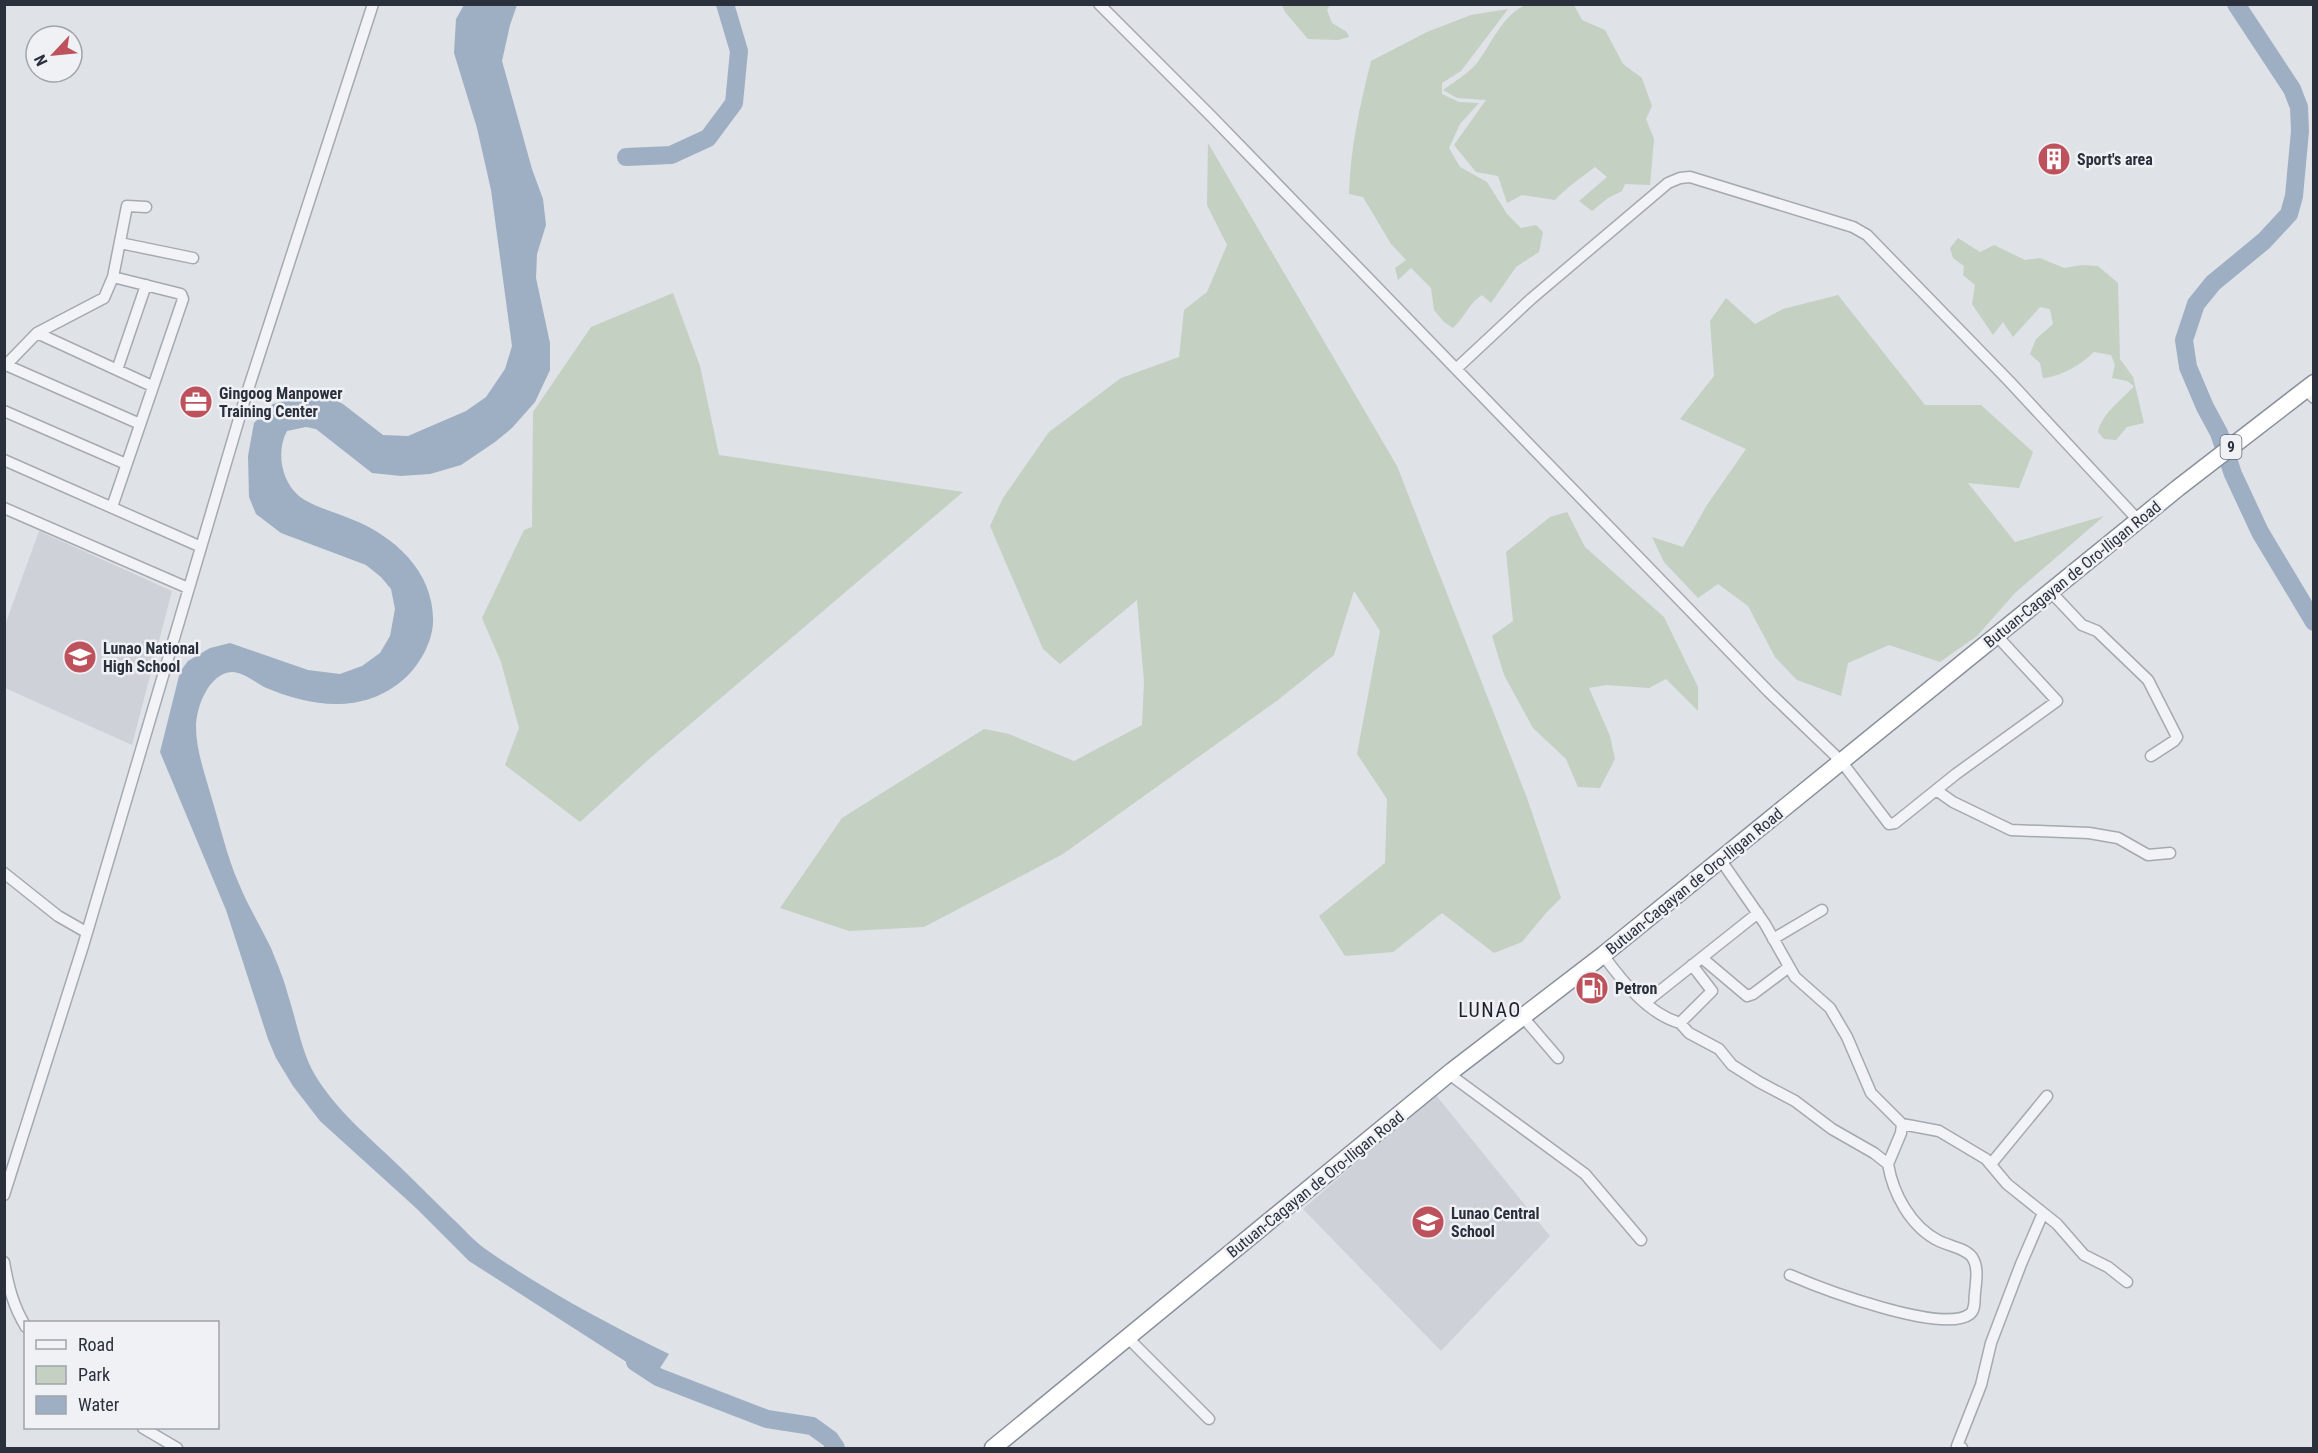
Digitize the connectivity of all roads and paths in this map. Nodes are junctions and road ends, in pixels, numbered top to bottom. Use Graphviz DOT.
graph roads {
  1 [pos="373,4"];
  2 [pos="1099,4"];
  3 [pos="146,207"];
  4 [pos="120,243"];
  5 [pos="193,258"];
  6 [pos="113,277"];
  7 [pos="146,285"];
  8 [pos="37,333"];
  9 [pos="5,365"];
  10 [pos="1456,369"];
  11 [pos="117,370"];
  12 [pos="152,386"];
  13 [pos="2311,390"];
  14 [pos="4,411"];
  15 [pos="140,424"];
  16 [pos="4,460"];
  17 [pos="126,464"];
  18 [pos="112,507"];
  19 [pos="4,508"];
  20 [pos="2138,520"];
  21 [pos="199,546"];
  22 [pos="188,588"];
  23 [pos="2050,591"];
  24 [pos="1996,635"];
  25 [pos="2151,756"];
  26 [pos="1841,761"];
  27 [pos="1936,790"];
  28 [pos="2170,853"];
  29 [pos="1720,859"];
  30 [pos="4,873"];
  31 [pos="1822,910"];
  32 [pos="1758,913"];
  33 [pos="86,932"];
  34 [pos="1773,939"];
  35 [pos="1603,955"];
  36 [pos="1702,958"];
  37 [pos="1692,965"];
  38 [pos="1789,967"];
  39 [pos="1646,1002"];
  40 [pos="1522,1016"];
  41 [pos="1680,1023"];
  42 [pos="1558,1058"];
  43 [pos="1449,1074"];
  44 [pos="2047,1096"];
  45 [pos="1902,1124"];
  46 [pos="1888,1164"];
  47 [pos="1991,1164"];
  48 [pos="4,1195"];
  49 [pos="2043,1213"];
  50 [pos="1641,1240"];
  51 [pos="4,1262"];
  52 [pos="1790,1275"];
  53 [pos="2127,1282"];
  54 [pos="24,1324"];
  55 [pos="1127,1337"];
  56 [pos="1209,1419"];
  57 [pos="145,1429"];
  58 [pos="177,1449"];
  59 [pos="993,1449"];
  60 [pos="1962,1449"];
  1 -- 21 [label="street"];
  2 -- 10 [label="street"];
  3 -- 4 [label="street"];
  4 -- 5 [label="street"];
  4 -- 6 [label="street"];
  6 -- 7 [label="street"];
  6 -- 8 [label="street"];
  7 -- 11 [label="street"];
  7 -- 12 [label="street"];
  8 -- 9 [label="street"];
  8 -- 11 [label="street"];
  9 -- 15 [label="street"];
  10 -- 20 [label="street"];
  10 -- 26 [label="street"];
  11 -- 12 [label="street"];
  12 -- 15 [label="street"];
  13 -- 20 [label="highway, Butuan-Cagayan de Oro-Iligan Road / 9"];
  14 -- 17 [label="street"];
  15 -- 17 [label="street"];
  16 -- 18 [label="street"];
  17 -- 18 [label="street"];
  18 -- 21 [label="street"];
  19 -- 22 [label="street"];
  20 -- 23 [label="highway, Butuan-Cagayan de Oro-Iligan Road / 9"];
  21 -- 22 [label="street"];
  22 -- 33 [label="street"];
  23 -- 24 [label="highway, Butuan-Cagayan de Oro-Iligan Road / 9"];
  23 -- 25 [label="street"];
  24 -- 26 [label="highway, Butuan-Cagayan de Oro-Iligan Road / 9"];
  24 -- 27 [label="street"];
  26 -- 27 [label="street"];
  26 -- 29 [label="highway, Butuan-Cagayan de Oro-Iligan Road / 9"];
  27 -- 28 [label="street"];
  29 -- 32 [label="street"];
  29 -- 35 [label="highway, Butuan-Cagayan de Oro-Iligan Road / 9"];
  30 -- 33 [label="street"];
  31 -- 34 [label="street"];
  32 -- 34 [label="street"];
  32 -- 36 [label="street"];
  33 -- 48 [label="street"];
  34 -- 38 [label="street"];
  35 -- 39 [label="street"];
  35 -- 40 [label="highway, Butuan-Cagayan de Oro-Iligan Road / 9"];
  36 -- 37 [label="street"];
  36 -- 38 [label="street"];
  37 -- 39 [label="street"];
  37 -- 41 [label="street"];
  38 -- 45 [label="street"];
  39 -- 41 [label="street"];
  40 -- 42 [label="street"];
  40 -- 43 [label="highway, Butuan-Cagayan de Oro-Iligan Road / 9"];
  41 -- 46 [label="street"];
  43 -- 50 [label="street"];
  43 -- 55 [label="highway, Butuan-Cagayan de Oro-Iligan Road / 9"];
  44 -- 47 [label="street"];
  45 -- 46 [label="street"];
  45 -- 47 [label="street"];
  46 -- 52 [label="street"];
  47 -- 49 [label="street"];
  49 -- 53 [label="street"];
  49 -- 60 [label="street"];
  51 -- 54 [label="street"];
  55 -- 56 [label="street"];
  55 -- 59 [label="highway, Butuan-Cagayan de Oro-Iligan Road / 9"];
  57 -- 58 [label="street"];
}
